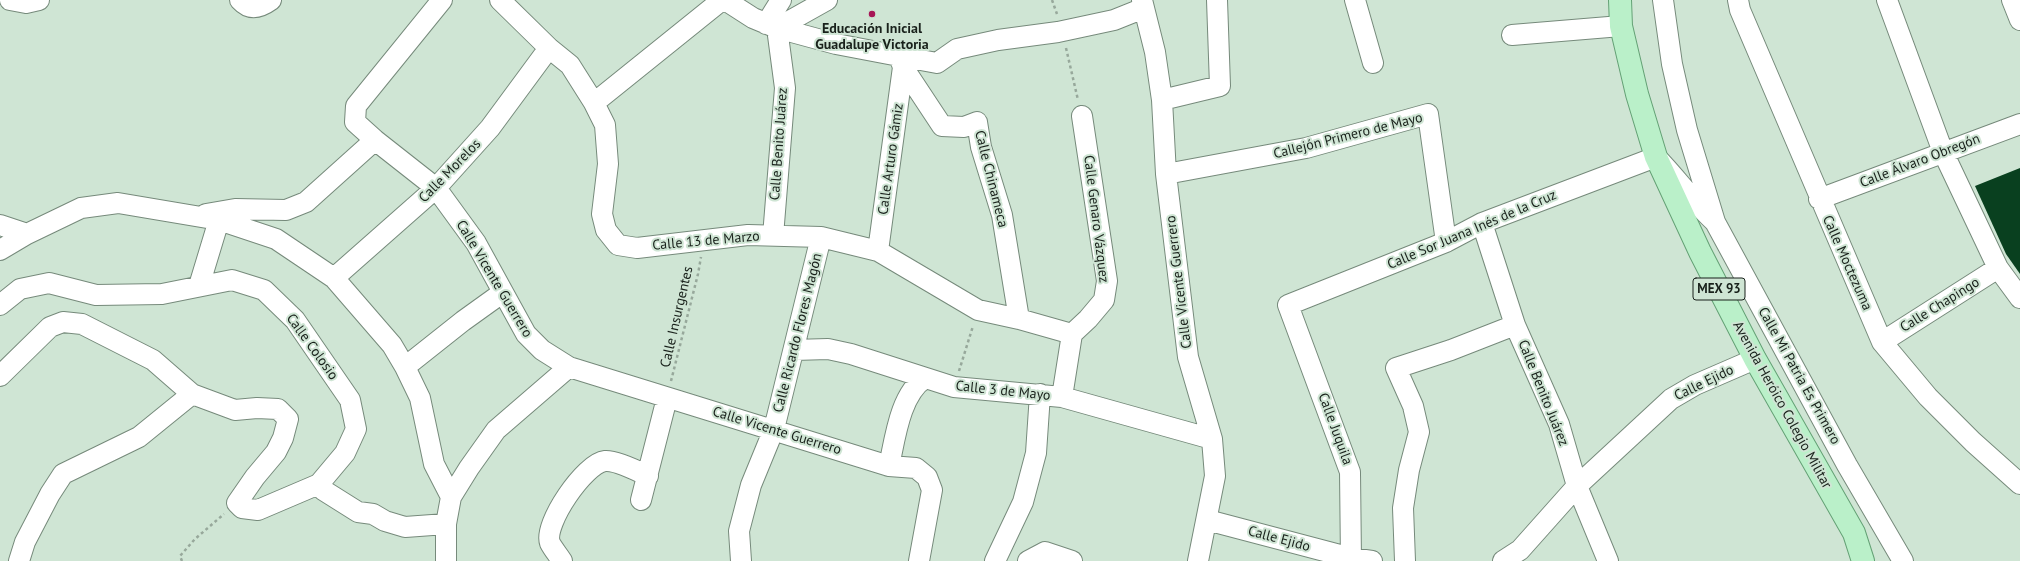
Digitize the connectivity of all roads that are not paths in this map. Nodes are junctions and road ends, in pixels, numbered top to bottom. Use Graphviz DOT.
graph roads {
  1 [pos="6,0"];
  2 [pos="10,0"];
  3 [pos="39,0"];
  4 [pos="240,0"];
  5 [pos="442,0"];
  6 [pos="500,0"];
  7 [pos="724,0"];
  8 [pos="781,0"];
  9 [pos="827,0"];
  10 [pos="1217,0"];
  11 [pos="1356,0"];
  12 [pos="1620,0"];
  13 [pos="1663,0"];
  14 [pos="1738,0"];
  15 [pos="1887,0"];
  16 [pos="2012,0"];
  17 [pos="266,4"];
  18 [pos="1143,4"];
  19 [pos="0,12"];
  20 [pos="2020,20"];
  21 [pos="772,26"];
  22 [pos="1621,26"];
  23 [pos="1512,35"];
  24 [pos="549,48"];
  25 [pos="901,61"];
  26 [pos="1373,63"];
  27 [pos="1162,100"];
  28 [pos="594,103"];
  29 [pos="1082,116"];
  30 [pos="2020,124"];
  31 [pos="375,140"];
  32 [pos="1943,152"];
  33 [pos="1656,157"];
  34 [pos="1166,174"];
  35 [pos="436,188"];
  36 [pos="1820,199"];
  37 [pos="196,216"];
  38 [pos="219,220"];
  39 [pos="1715,222"];
  40 [pos="1482,223"];
  41 [pos="0,224"];
  42 [pos="27,234"];
  43 [pos="772,236"];
  44 [pos="821,237"];
  45 [pos="1446,242"];
  46 [pos="0,250"];
  47 [pos="878,251"];
  48 [pos="1998,268"];
  49 [pos="334,278"];
  50 [pos="199,286"];
  51 [pos="502,293"];
  52 [pos="2020,298"];
  53 [pos="0,305"];
  54 [pos="1288,305"];
  55 [pos="1019,319"];
  56 [pos="1515,325"];
  57 [pos="1072,334"];
  58 [pos="1882,342"];
  59 [pos="794,350"];
  60 [pos="1754,359"];
  61 [pos="405,367"];
  62 [pos="569,367"];
  63 [pos="0,376"];
  64 [pos="924,378"];
  65 [pos="192,394"];
  66 [pos="1040,394"];
  67 [pos="1062,397"];
  68 [pos="667,398"];
  69 [pos="774,429"];
  70 [pos="1212,439"];
  71 [pos="889,466"];
  72 [pos="648,476"];
  73 [pos="319,484"];
  74 [pos="2020,484"];
  75 [pos="1577,486"];
  76 [pos="451,497"];
  77 [pos="641,500"];
  78 [pos="1207,520"];
  79 [pos="446,524"];
  80 [pos="1351,560"];
  81 [pos="19,561"];
  82 [pos="446,561"];
  83 [pos="562,561"];
  84 [pos="741,561"];
  85 [pos="918,561"];
  86 [pos="995,561"];
  87 [pos="1028,561"];
  88 [pos="1072,561"];
  89 [pos="1198,561"];
  90 [pos="1372,561"];
  91 [pos="1405,561"];
  92 [pos="1503,561"];
  93 [pos="1608,561"];
  94 [pos="1863,561"];
  95 [pos="1903,561"];
  1 -- 19 [label="street"];
  2 -- 3 [label="street"];
  4 -- 17 [label="street"];
  5 -- 31 [label="street, Calle Vicente Guerrero"];
  6 -- 24 [label="street, Calle 13 de Marzo"];
  7 -- 21 [label="street"];
  7 -- 28 [label="street"];
  8 -- 21 [label="street"];
  9 -- 21 [label="street"];
  10 -- 27 [label="street"];
  11 -- 26 [label="street"];
  12 -- 22 [label="main road, Avenida Heróico Colegio Militar / MEX 93"];
  13 -- 39 [label="street, Calle Mi Patria Es Primero"];
  14 -- 36 [label="street, Calle Moctezuma"];
  15 -- 32 [label="street"];
  16 -- 20 [label="street"];
  18 -- 25 [label="street"];
  18 -- 27 [label="street, Calle Vicente Guerrero"];
  21 -- 25 [label="street"];
  21 -- 43 [label="street, Calle Benito Juárez"];
  22 -- 23 [label="street"];
  22 -- 33 [label="main road, Avenida Heróico Colegio Militar / MEX 93"];
  24 -- 28 [label="street, Calle 13 de Marzo"];
  24 -- 35 [label="street, Calle Morelos"];
  25 -- 47 [label="street, Calle Arturo Gámiz"];
  25 -- 55 [label="street, Calle Chinameca"];
  27 -- 34 [label="street, Calle Vicente Guerrero"];
  28 -- 43 [label="street, Calle 13 de Marzo"];
  29 -- 57 [label="street, Calle Genaro Vázquez"];
  30 -- 32 [label="street, Calle Álvaro Obregón"];
  31 -- 35 [label="street, Calle Vicente Guerrero"];
  31 -- 37 [label="street"];
  32 -- 36 [label="street, Calle Álvaro Obregón"];
  32 -- 48 [label="street"];
  33 -- 39 [label="street"];
  33 -- 40 [label="street, Calle Sor Juana Inés de la Cruz"];
  33 -- 60 [label="main road, Avenida Heróico Colegio Militar / MEX 93"];
  34 -- 45 [label="street, Callejón Primero de Mayo"];
  34 -- 70 [label="street, Calle Vicente Guerrero"];
  35 -- 49 [label="street, Calle Morelos"];
  35 -- 51 [label="street, Calle Vicente Guerrero"];
  36 -- 58 [label="street, Calle Moctezuma"];
  37 -- 38 [label="street"];
  37 -- 42 [label="street"];
  38 -- 49 [label="street"];
  38 -- 50 [label="street"];
  39 -- 95 [label="street, Calle Mi Patria Es Primero"];
  40 -- 45 [label="street, Calle Sor Juana Inés de la Cruz"];
  40 -- 56 [label="street, Calle Benito Juárez"];
  41 -- 42 [label="street"];
  42 -- 46 [label="street"];
  43 -- 44 [label="street, Calle 13 de Marzo"];
  44 -- 47 [label="street, Calle 13 de Marzo"];
  44 -- 59 [label="street, Calle Ricardo Flores Magón"];
  45 -- 54 [label="street, Calle Sor Juana Inés de la Cruz"];
  47 -- 55 [label="street, Calle 13 de Marzo"];
  48 -- 52 [label="street"];
  48 -- 58 [label="street, Calle Chapingo"];
  49 -- 61 [label="street"];
  50 -- 53 [label="street, Calle Colosio"];
  50 -- 73 [label="street, Calle Colosio"];
  51 -- 61 [label="street"];
  51 -- 62 [label="street, Calle Vicente Guerrero"];
  54 -- 80 [label="street, Calle Juquila"];
  55 -- 57 [label="street, Calle 13 de Marzo"];
  56 -- 75 [label="street, Calle Benito Juárez"];
  56 -- 91 [label="street"];
  57 -- 67 [label="street"];
  58 -- 74 [label="street, Calle Moctezuma"];
  59 -- 64 [label="street, Calle 3 de Mayo"];
  59 -- 69 [label="street, Calle Ricardo Flores Magón"];
  60 -- 75 [label="street, Calle Ejido"];
  60 -- 94 [label="main road, Avenida Heróico Colegio Militar / MEX 93"];
  61 -- 76 [label="street"];
  62 -- 68 [label="street, Calle Vicente Guerrero"];
  62 -- 76 [label="street"];
  63 -- 65 [label="street"];
  64 -- 66 [label="street, Calle 3 de Mayo"];
  64 -- 71 [label="street"];
  65 -- 73 [label="street"];
  65 -- 81 [label="street"];
  66 -- 67 [label="street, Calle 3 de Mayo"];
  66 -- 86 [label="street"];
  67 -- 70 [label="street, Calle 3 de Mayo"];
  68 -- 69 [label="street, Calle Vicente Guerrero"];
  68 -- 72 [label="street"];
  69 -- 71 [label="street, Calle Vicente Guerrero"];
  69 -- 84 [label="street, Calle Ricardo Flores Magón"];
  70 -- 78 [label="street, Calle Vicente Guerrero"];
  71 -- 85 [label="street, Calle Vicente Guerrero"];
  72 -- 77 [label="street"];
  72 -- 83 [label="street"];
  73 -- 79 [label="street"];
  75 -- 92 [label="street, Calle Ejido"];
  75 -- 93 [label="street, Calle Benito Juárez"];
  76 -- 79 [label="street"];
  78 -- 80 [label="street, Calle Ejido"];
  78 -- 89 [label="street, Calle Vicente Guerrero"];
  79 -- 82 [label="street"];
  80 -- 90 [label="street, Calle Ejido"];
  87 -- 88 [label="street"];
}
